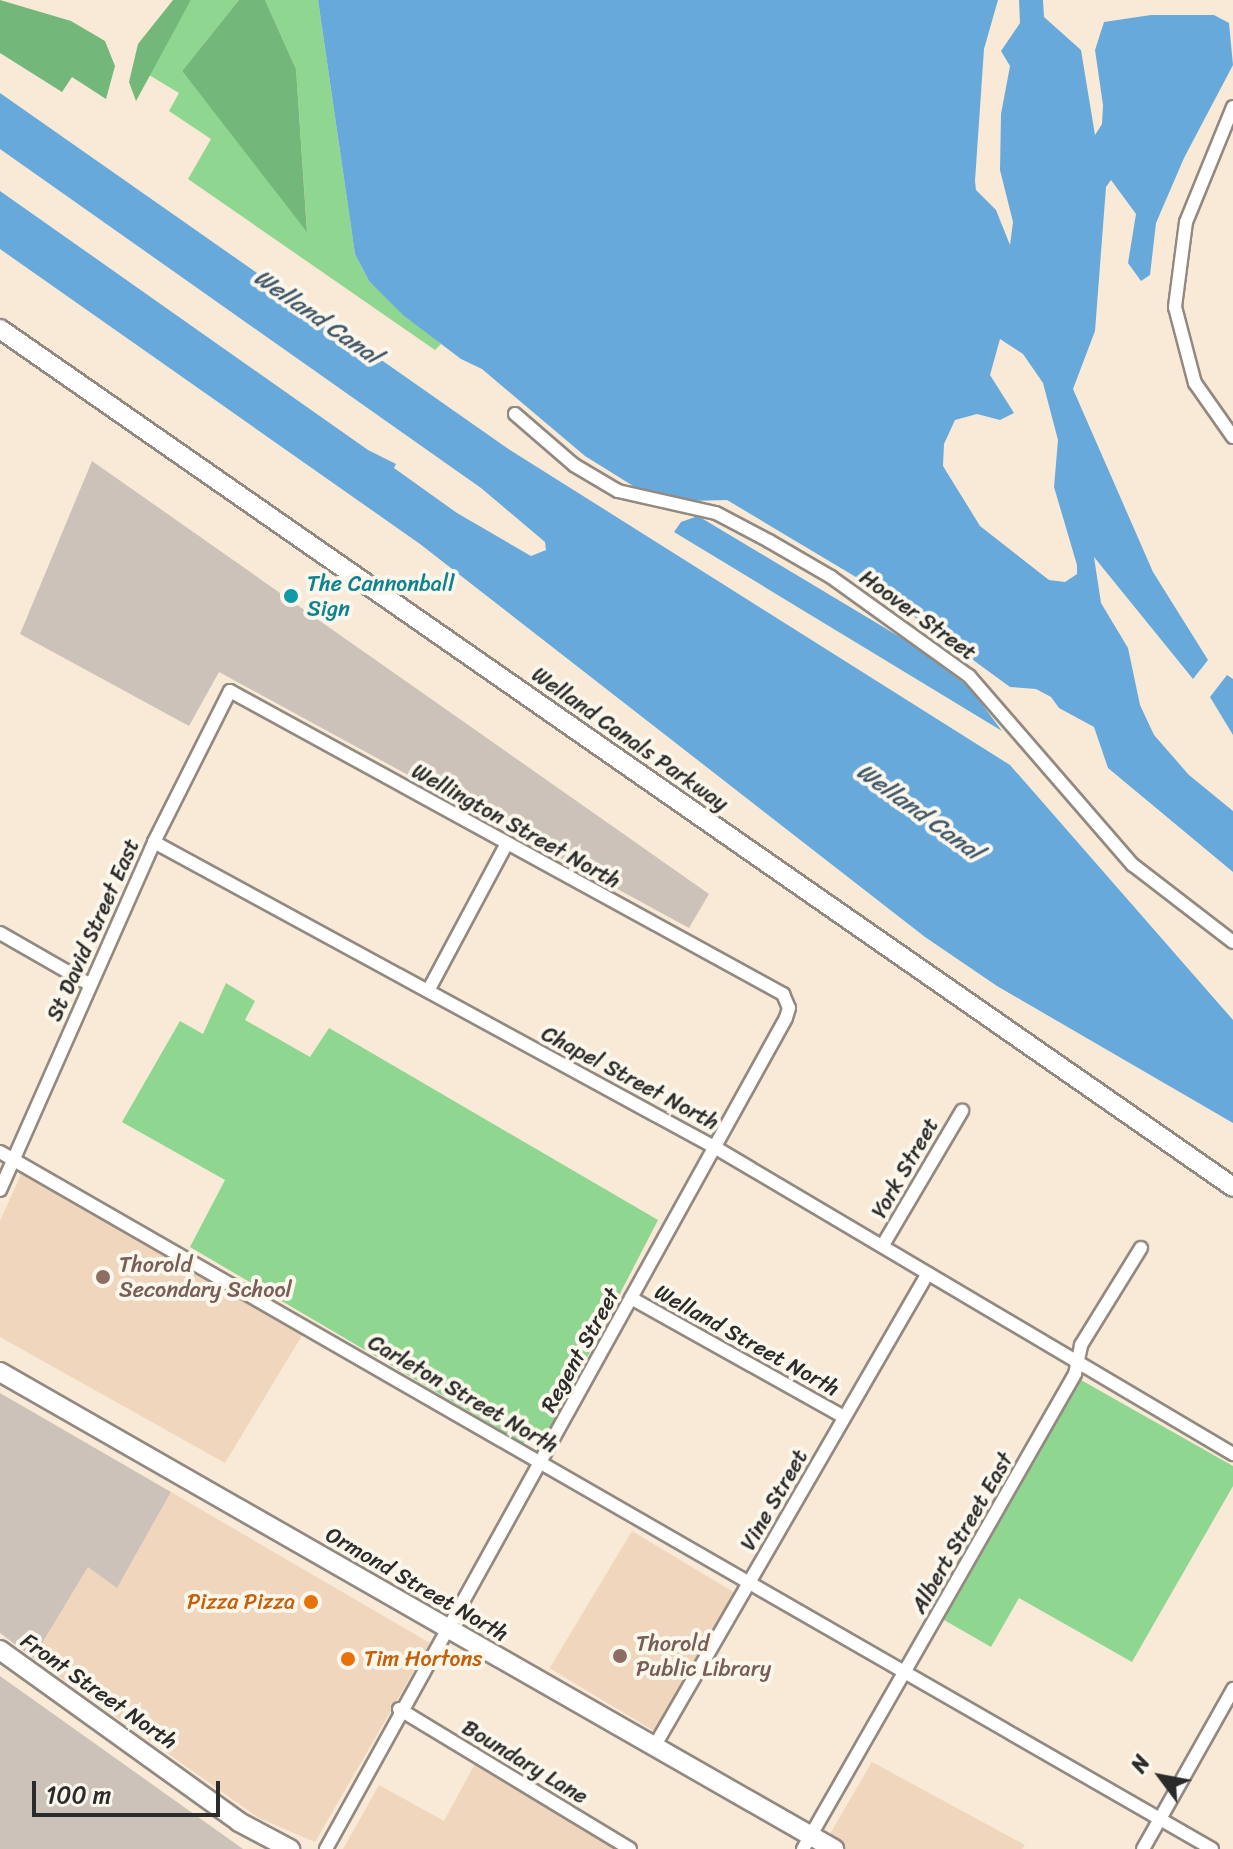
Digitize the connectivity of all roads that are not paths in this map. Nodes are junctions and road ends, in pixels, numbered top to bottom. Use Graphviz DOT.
graph roads {
  1 [pos="1233,107"];
  2 [pos="0,329"];
  3 [pos="515,414"];
  4 [pos="1233,437"];
  5 [pos="230,691"];
  6 [pos="154,842"];
  7 [pos="506,845"];
  8 [pos="0,933"];
  9 [pos="1233,942"];
  10 [pos="89,984"];
  11 [pos="428,991"];
  12 [pos="783,994"];
  13 [pos="962,1111"];
  14 [pos="716,1148"];
  15 [pos="0,1152"];
  16 [pos="14,1160"];
  17 [pos="1233,1187"];
  18 [pos="0,1190"];
  19 [pos="883,1245"];
  20 [pos="1141,1248"];
  21 [pos="928,1273"];
  22 [pos="631,1298"];
  23 [pos="1080,1361"];
  24 [pos="0,1372"];
  25 [pos="844,1417"];
  26 [pos="1233,1454"];
  27 [pos="541,1462"];
  28 [pos="750,1582"];
  29 [pos="446,1628"];
  30 [pos="0,1650"];
  31 [pos="905,1671"];
  32 [pos="1233,1689"];
  33 [pos="399,1709"];
  34 [pos="654,1747"];
  35 [pos="1161,1819"];
  36 [pos="807,1842"];
  37 [pos="290,1849"];
  38 [pos="326,1849"];
  39 [pos="630,1849"];
  40 [pos="834,1849"];
  41 [pos="1143,1849"];
  42 [pos="1212,1849"];
  1 -- 4 [label="street"];
  2 -- 17 [label="street, Welland Canals Parkway"];
  3 -- 9 [label="street, Hoover Street"];
  5 -- 6 [label="street, St David Street East"];
  5 -- 7 [label="street, Wellington Street North"];
  6 -- 10 [label="street, St David Street East"];
  6 -- 11 [label="street, Chapel Street North"];
  7 -- 11 [label="street"];
  7 -- 12 [label="street, Wellington Street North"];
  8 -- 10 [label="street"];
  10 -- 16 [label="street, St David Street East"];
  11 -- 14 [label="street, Chapel Street North"];
  12 -- 14 [label="street, Regent Street"];
  13 -- 19 [label="street, York Street"];
  14 -- 19 [label="street, Chapel Street North"];
  14 -- 22 [label="street, Regent Street"];
  15 -- 16 [label="street, Carleton Street North"];
  16 -- 18 [label="street, St David Street East"];
  16 -- 27 [label="street, Carleton Street North"];
  19 -- 21 [label="street, Chapel Street North"];
  20 -- 23 [label="street, Albert Street East"];
  21 -- 23 [label="street, Chapel Street North"];
  21 -- 25 [label="street, Vine Street"];
  22 -- 25 [label="street, Welland Street North"];
  22 -- 27 [label="street, Regent Street"];
  23 -- 26 [label="street, Chapel Street North"];
  23 -- 31 [label="street, Albert Street East"];
  24 -- 29 [label="street, Ormond Street North"];
  25 -- 28 [label="street, Vine Street"];
  27 -- 28 [label="street, Carleton Street North"];
  27 -- 29 [label="street, Regent Street"];
  28 -- 31 [label="street, Carleton Street North"];
  28 -- 34 [label="street, Vine Street"];
  29 -- 33 [label="street, Regent Street"];
  29 -- 34 [label="street, Ormond Street North"];
  30 -- 37 [label="street, Front Street North"];
  31 -- 35 [label="street, Carleton Street North"];
  31 -- 36 [label="street, Albert Street East"];
  32 -- 35 [label="street"];
  33 -- 38 [label="street, Regent Street"];
  33 -- 39 [label="street, Boundary Lane"];
  34 -- 36 [label="street, Ormond Street North"];
  35 -- 41 [label="street"];
  35 -- 42 [label="street, Carleton Street North"];
  36 -- 40 [label="street, Ormond Street North"];
}
